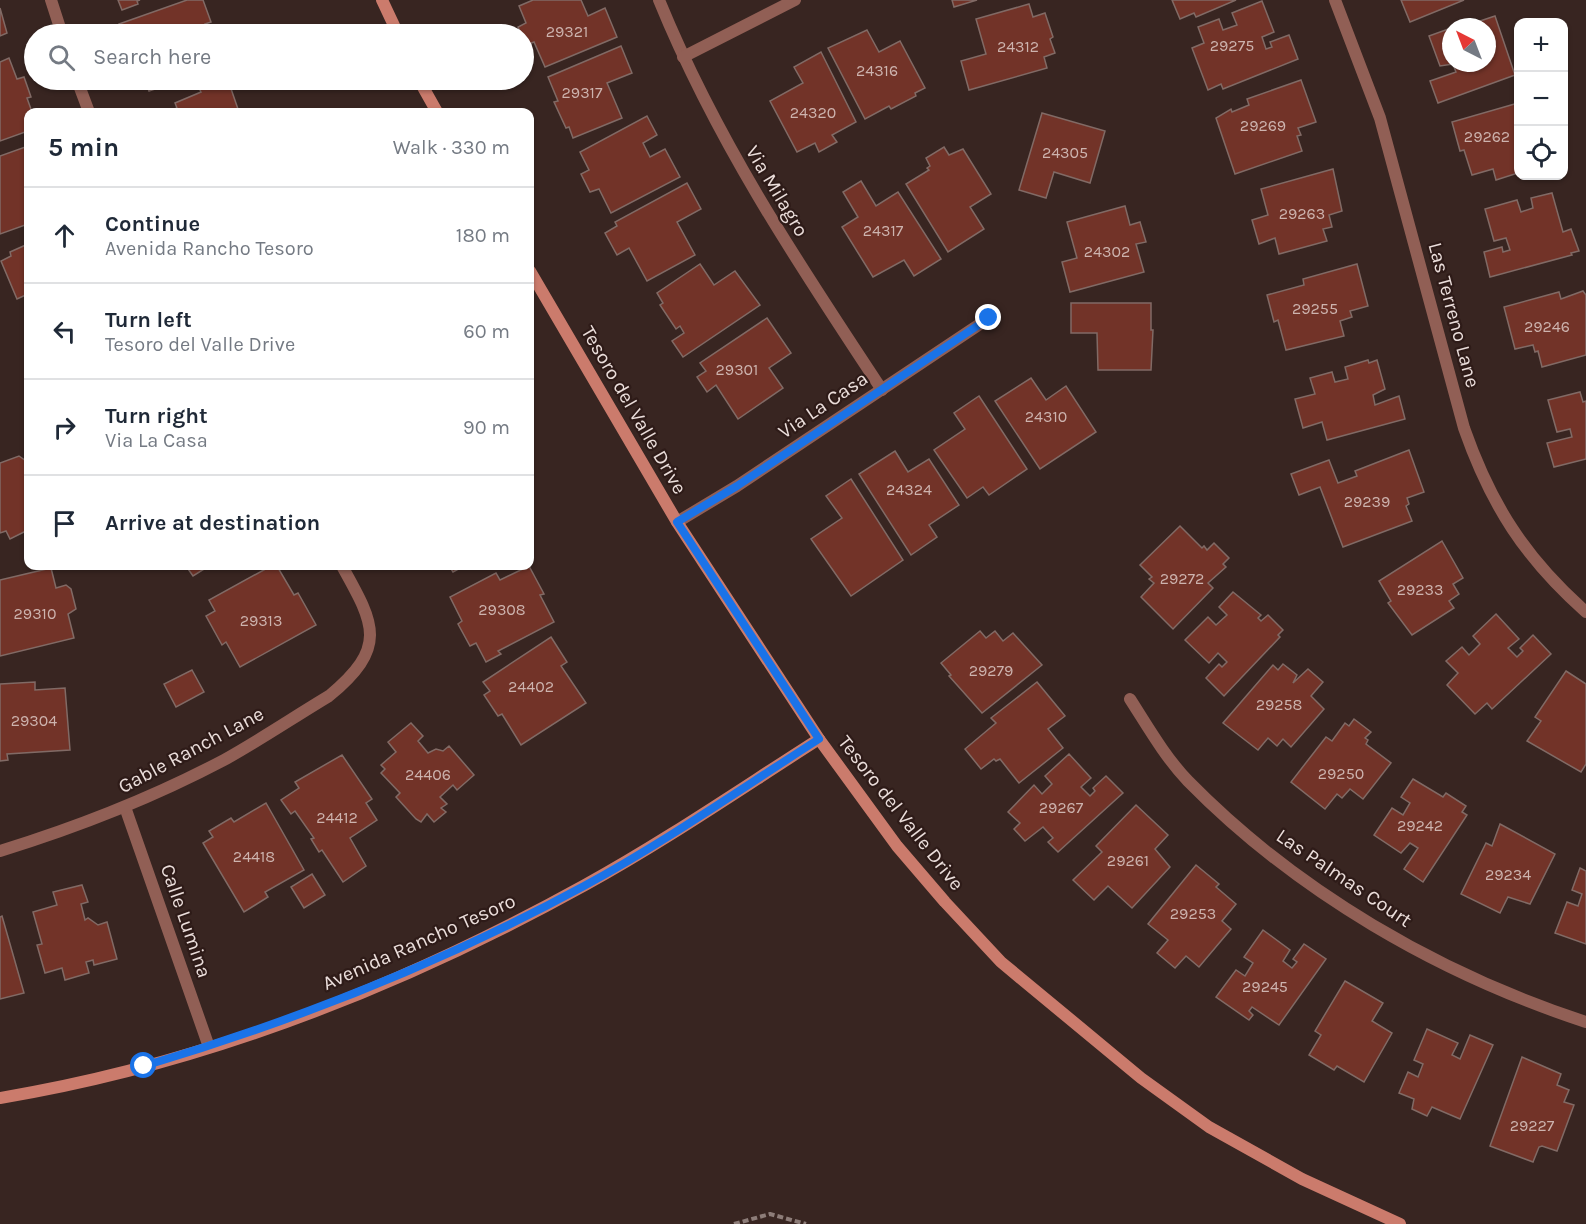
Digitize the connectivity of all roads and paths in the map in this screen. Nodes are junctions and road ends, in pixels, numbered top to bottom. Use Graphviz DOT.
graph roads {
  1 [pos="51,0"];
  2 [pos="382,0"];
  3 [pos="659,0"];
  4 [pos="795,0"];
  5 [pos="1335,0"];
  6 [pos="59,24"];
  7 [pos="393,24"];
  8 [pos="682,57"];
  9 [pos="80,90"];
  10 [pos="424,90"];
  11 [pos="87,108"];
  12 [pos="435,108"];
  13 [pos="534,278"];
  14 [pos="989,318"];
  15 [pos="882,390"];
  16 [pos="677,522"];
  17 [pos="344,570"];
  18 [pos="1586,612"];
  19 [pos="1130,699"];
  20 [pos="819,739"];
  21 [pos="126,807"];
  22 [pos="0,851"];
  23 [pos="1586,1022"];
  24 [pos="209,1047"];
  25 [pos="0,1098"];
  26 [pos="734,1224"];
  27 [pos="806,1224"];
  28 [pos="1400,1224"];
  1 -- 6 [label="street"];
  2 -- 7 [label="street"];
  3 -- 8 [label="street, Via Milagro"];
  4 -- 8 [label="street"];
  5 -- 18 [label="street, Las Terreno Lane"];
  8 -- 15 [label="street, Via Milagro"];
  9 -- 11 [label="street"];
  10 -- 12 [label="street"];
  13 -- 16 [label="street, Tesoro del Valle Drive"];
  14 -- 15 [label="street, Via La Casa"];
  15 -- 16 [label="street, Via La Casa"];
  16 -- 20 [label="street, Tesoro del Valle Drive"];
  17 -- 21 [label="street, Gable Ranch Lane"];
  19 -- 23 [label="street, Las Palmas Court"];
  20 -- 24 [label="street, Avenida Rancho Tesoro"];
  20 -- 28 [label="street, Tesoro del Valle Drive"];
  21 -- 22 [label="street, Gable Ranch Lane"];
  21 -- 24 [label="street, Calle Lumina"];
  24 -- 25 [label="street, Avenida Rancho Tesoro"];
  26 -- 27 [label="path"];
}
